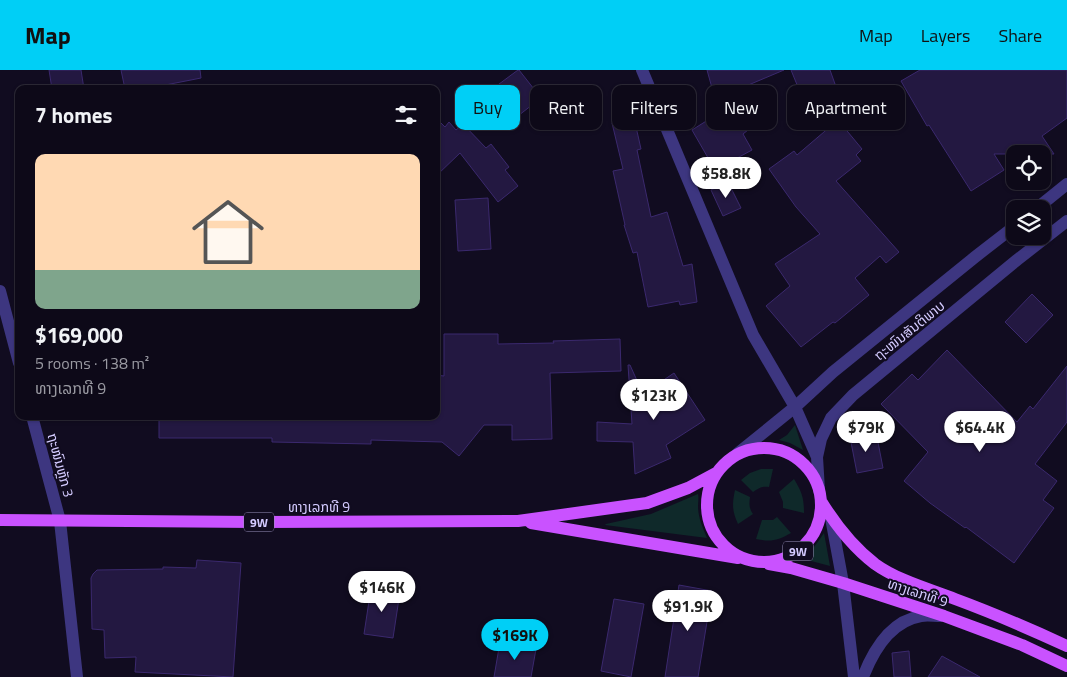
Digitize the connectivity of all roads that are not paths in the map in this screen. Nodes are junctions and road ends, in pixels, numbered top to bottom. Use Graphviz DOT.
graph roads {
  1 [pos="642,70"];
  2 [pos="1067,184"];
  3 [pos="1047,200"];
  4 [pos="1067,221"];
  5 [pos="1006,233"];
  6 [pos="0,291"];
  7 [pos="15,348"];
  8 [pos="795,407"];
  9 [pos="33,420"];
  10 [pos="737,454"];
  11 [pos="817,457"];
  12 [pos="716,473"];
  13 [pos="820,496"];
  14 [pos="832,518"];
  15 [pos="0,520"];
  16 [pos="60,521"];
  17 [pos="518,521"];
  18 [pos="749,560"];
  19 [pos="843,583"];
  20 [pos="944,616"];
  21 [pos="1030,629"];
  22 [pos="1022,644"];
  23 [pos="1067,646"];
  24 [pos="1067,666"];
  25 [pos="76,677"];
  26 [pos="854,677"];
  27 [pos="863,677"];
  1 -- 8 [label="street"];
  2 -- 3 [label="street"];
  4 -- 11 [label="street, ຖະໜົນສັນຕິພາບ"];
  5 -- 8 [label="street, ຖະໜົນສັນຕິພາບ"];
  6 -- 7 [label="street"];
  8 -- 10 [label="street, ຖະໜົນສັນຕິພາບ"];
  8 -- 11 [label="street"];
  9 -- 16 [label="street, ຖະໜົນຫຼັກ 3"];
  10 -- 12 [label="main road, ທາງເລກທີ 9 / 9W"];
  10 -- 13 [label="main road, ທາງເລກທີ 9 / 9W"];
  11 -- 13 [label="street, ຖະໜົນສັນຕິພາບ"];
  12 -- 17 [label="main road, ທາງເລກທີ 9 / 9W"];
  12 -- 18 [label="main road, ທາງເລກທີ 9 / 9W"];
  13 -- 14 [label="main road, ທາງເລກທີ 9 / 9W"];
  13 -- 18 [label="main road, ທາງເລກທີ 9 / 9W"];
  14 -- 19 [label="street"];
  14 -- 21 [label="main road, ທາງເລກທີ 9 / 9W"];
  15 -- 16 [label="main road, ທາງເລກທີ 9 / 9W"];
  16 -- 17 [label="main road, ທາງເລກທີ 9 / 9W"];
  16 -- 25 [label="street, ຖະໜົນຫຼັກ 3"];
  17 -- 18 [label="main road, ທາງເລກທີ 9 / 9W"];
  18 -- 19 [label="main road, ທາງເລກທີ 9 / 9W"];
  19 -- 20 [label="main road, ທາງເລກທີ 9 / 9W"];
  19 -- 26 [label="street"];
  20 -- 22 [label="main road, ທາງເລກທີ 9 / 9W"];
  20 -- 27 [label="street"];
  21 -- 22 [label="main road"];
  21 -- 23 [label="main road, ທາງເລກທີ 9 / 9W"];
  22 -- 24 [label="main road, ທາງເລກທີ 9 / 9W"];
}
